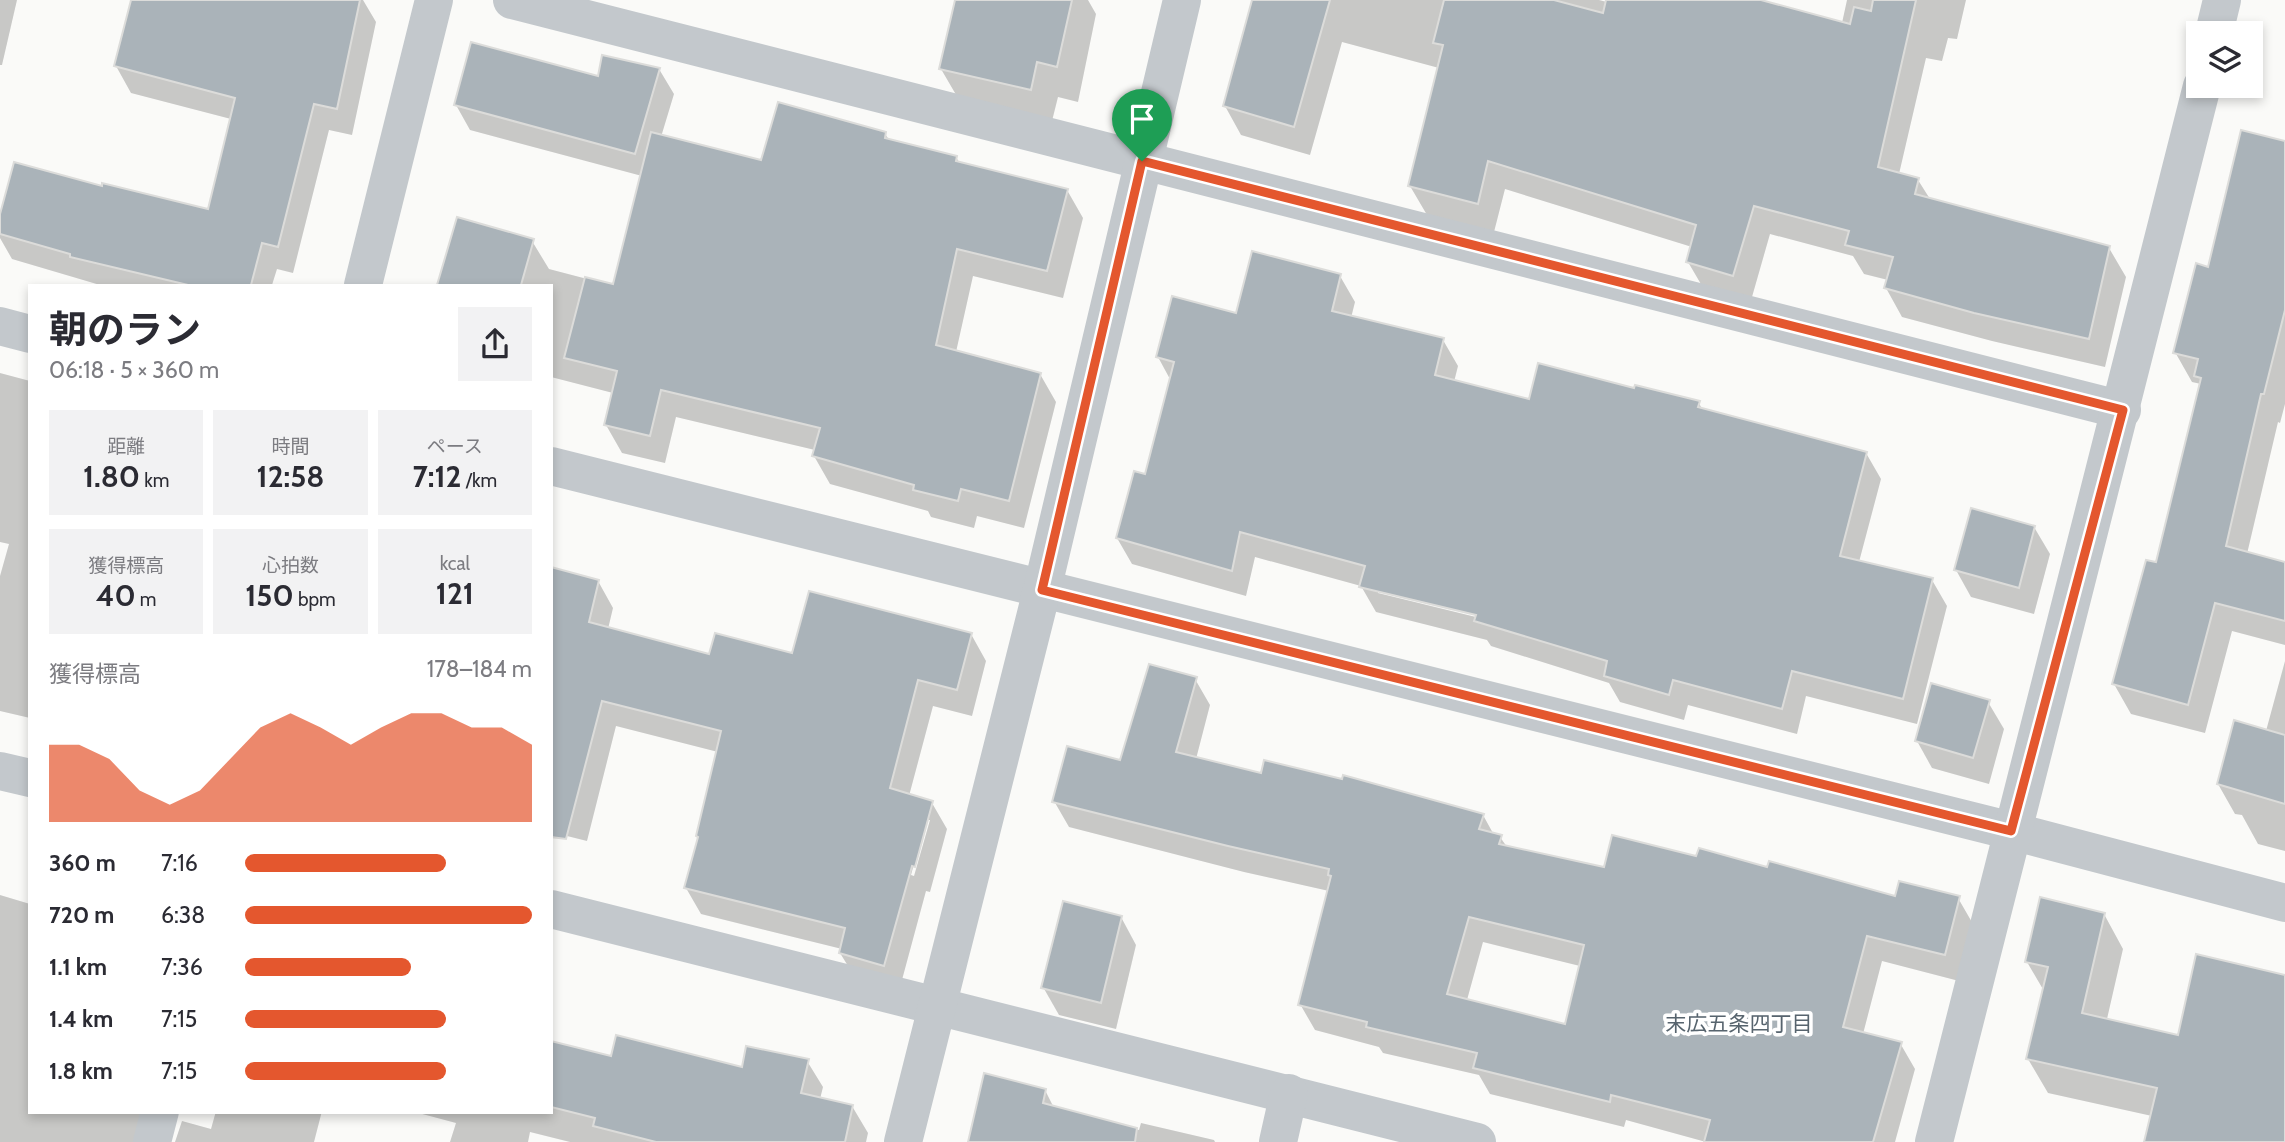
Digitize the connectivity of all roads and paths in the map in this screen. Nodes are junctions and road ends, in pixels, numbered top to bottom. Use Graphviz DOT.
graph roads {
  1 [pos="434,0"];
  2 [pos="512,0"];
  3 [pos="1182,0"];
  4 [pos="2222,0"];
  5 [pos="2217,21"];
  6 [pos="2199,98"];
  7 [pos="1142,161"];
  8 [pos="363,284"];
  9 [pos="0,326"];
  10 [pos="28,333"];
  11 [pos="2123,410"];
  12 [pos="553,467"];
  13 [pos="1042,590"];
  14 [pos="0,771"];
  15 [pos="28,778"];
  16 [pos="2011,831"];
  17 [pos="2285,902"];
  18 [pos="553,910"];
  19 [pos="937,1007"];
  20 [pos="1289,1093"];
  21 [pos="159,1114"];
  22 [pos="152,1142"];
  23 [pos="903,1142"];
  24 [pos="1278,1142"];
  25 [pos="1477,1142"];
  26 [pos="1934,1142"];
  1 -- 8 [label="street"];
  2 -- 7 [label="street"];
  3 -- 7 [label="street"];
  4 -- 5 [label="street"];
  6 -- 11 [label="street"];
  7 -- 11 [label="street"];
  7 -- 13 [label="street"];
  9 -- 10 [label="street"];
  11 -- 16 [label="street"];
  12 -- 13 [label="street"];
  13 -- 16 [label="street"];
  13 -- 19 [label="street"];
  14 -- 15 [label="street"];
  16 -- 17 [label="street"];
  16 -- 26 [label="street"];
  18 -- 19 [label="street"];
  19 -- 20 [label="street"];
  19 -- 23 [label="street"];
  20 -- 24 [label="street"];
  20 -- 25 [label="street"];
  21 -- 22 [label="street"];
}
